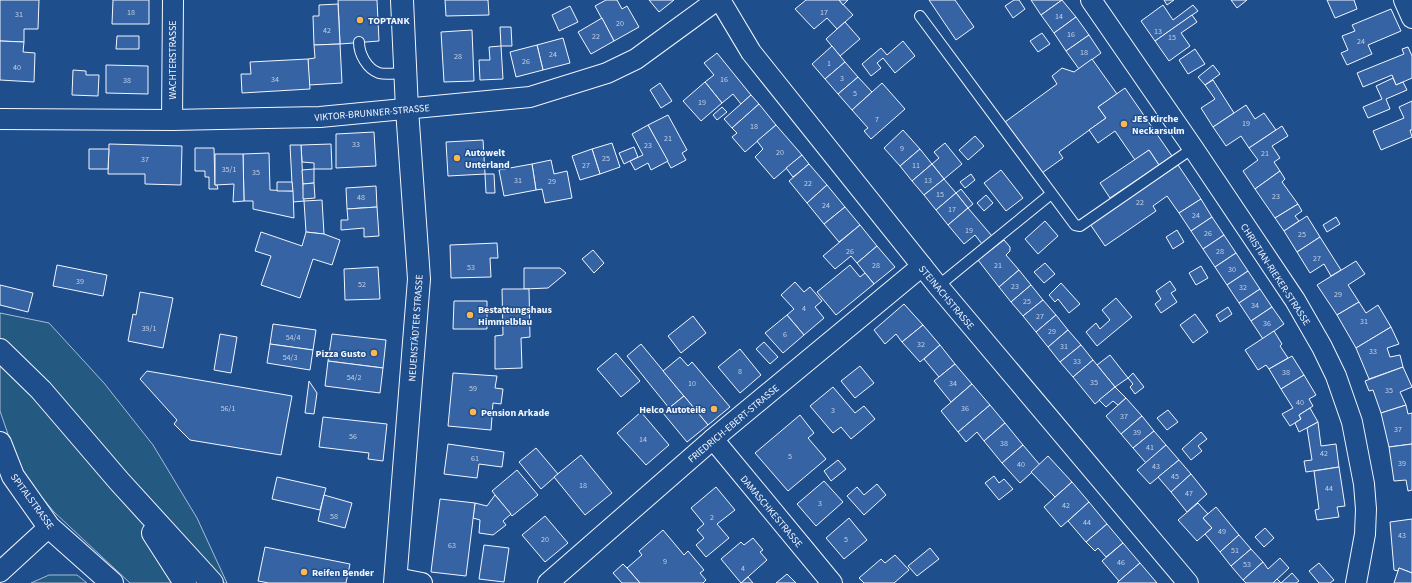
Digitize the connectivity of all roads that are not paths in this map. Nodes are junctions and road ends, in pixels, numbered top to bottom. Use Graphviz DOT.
graph roads {
  1 [pos="173,0"];
  2 [pos="402,0"];
  3 [pos="717,0"];
  4 [pos="720,0"];
  5 [pos="1091,0"];
  6 [pos="1404,0"];
  7 [pos="920,16"];
  8 [pos="1412,18"];
  9 [pos="359,42"];
  10 [pos="405,74"];
  11 [pos="406,109"];
  12 [pos="0,119"];
  13 [pos="172,120"];
  14 [pos="1193,148"];
  15 [pos="1051,194"];
  16 [pos="922,266"];
  17 [pos="938,286"];
  18 [pos="0,350"];
  19 [pos="713,439"];
  20 [pos="0,443"];
  21 [pos="119,481"];
  22 [pos="49,526"];
  23 [pos="0,572"];
  24 [pos="395,581"];
  25 [pos="112,583"];
  26 [pos="185,583"];
  27 [pos="212,583"];
  28 [pos="422,583"];
  29 [pos="548,583"];
  30 [pos="832,583"];
  31 [pos="1188,583"];
  32 [pos="1356,583"];
  1 -- 13 [label="street, WACHTERSTRASSE"];
  2 -- 10 [label="main road, NEUENSTÄDTER STRASSE"];
  3 -- 11 [label="street, VIKTOR-BRUNNER-STRASSE"];
  4 -- 16 [label="street, STEINACHSTRASSE"];
  5 -- 14 [label="street, CHRISTIAN-RIEKER-STRASSE"];
  6 -- 8 [label="street"];
  7 -- 15 [label="lane"];
  9 -- 10 [label="lane"];
  10 -- 11 [label="main road, NEUENSTÄDTER STRASSE"];
  11 -- 13 [label="street, VIKTOR-BRUNNER-STRASSE"];
  11 -- 24 [label="main road, NEUENSTÄDTER STRASSE"];
  12 -- 13 [label="street, VIKTOR-BRUNNER-STRASSE"];
  14 -- 15 [label="lane"];
  14 -- 32 [label="street, CHRISTIAN-RIEKER-STRASSE"];
  15 -- 17 [label="lane"];
  16 -- 17 [label="street, STEINACHSTRASSE"];
  16 -- 19 [label="street, FRIEDRICH-EBERT-STRASSE"];
  17 -- 31 [label="street, STEINACHSTRASSE"];
  18 -- 21 [label="main road"];
  19 -- 29 [label="street, FRIEDRICH-EBERT-STRASSE"];
  19 -- 30 [label="street, DAMASCHKESTRASSE"];
  20 -- 22 [label="main road, SPITALSTRASSE"];
  21 -- 26 [label="main road"];
  21 -- 27 [label="main road"];
  22 -- 23 [label="street"];
  22 -- 25 [label="main road, SPITALSTRASSE"];
  24 -- 28 [label="street"];
}
